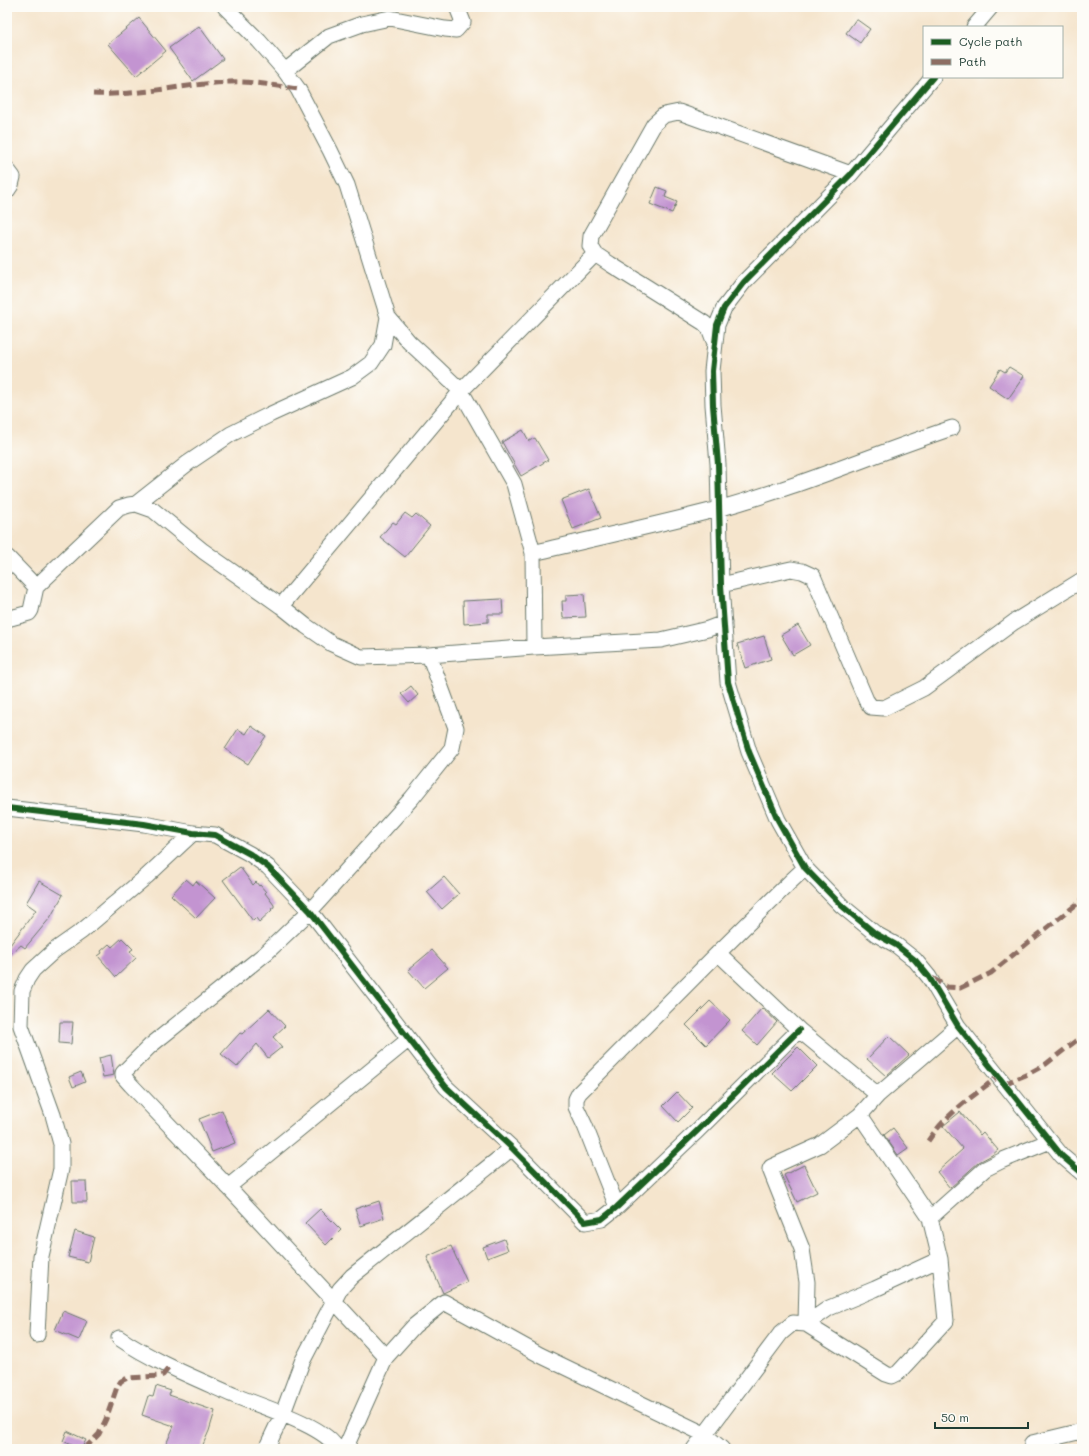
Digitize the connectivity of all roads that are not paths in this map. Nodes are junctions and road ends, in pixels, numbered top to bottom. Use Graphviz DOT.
graph roads {
  1 [pos="225,7"];
  2 [pos="457,7"];
  3 [pos="991,7"];
  4 [pos="975,26"];
  5 [pos="285,71"];
  6 [pos="932,78"];
  7 [pos="7,169"];
  8 [pos="851,174"];
  9 [pos="7,191"];
  10 [pos="594,254"];
  11 [pos="388,317"];
  12 [pos="714,341"];
  13 [pos="461,391"];
  14 [pos="952,428"];
  15 [pos="136,504"];
  16 [pos="719,509"];
  17 [pos="533,553"];
  18 [pos="7,556"];
  19 [pos="1082,580"];
  20 [pos="721,585"];
  21 [pos="36,587"];
  22 [pos="281,606"];
  23 [pos="7,619"];
  24 [pos="724,623"];
  25 [pos="534,647"];
  26 [pos="430,655"];
  27 [pos="7,808"];
  28 [pos="192,833"];
  29 [pos="805,868"];
  30 [pos="310,911"];
  31 [pos="718,953"];
  32 [pos="958,1026"];
  33 [pos="799,1030"];
  34 [pos="408,1040"];
  35 [pos="878,1095"];
  36 [pos="860,1114"];
  37 [pos="1050,1141"];
  38 [pos="512,1148"];
  39 [pos="1082,1173"];
  40 [pos="228,1187"];
  41 [pos="617,1207"];
  42 [pos="930,1218"];
  43 [pos="940,1259"];
  44 [pos="334,1302"];
  45 [pos="806,1324"];
  46 [pos="37,1335"];
  47 [pos="119,1338"];
  48 [pos="386,1357"];
  49 [pos="283,1413"];
  50 [pos="1082,1431"];
  51 [pos="704,1434"];
  52 [pos="1032,1443"];
  53 [pos="266,1449"];
  54 [pos="337,1449"];
  55 [pos="345,1449"];
  56 [pos="694,1449"];
  57 [pos="722,1449"];
  1 -- 5 [label="street"];
  2 -- 5 [label="street"];
  3 -- 4 [label="street"];
  5 -- 11 [label="street"];
  6 -- 8 [label="street"];
  7 -- 9 [label="street"];
  8 -- 10 [label="street"];
  8 -- 12 [label="street"];
  10 -- 12 [label="street"];
  10 -- 13 [label="street"];
  11 -- 13 [label="street"];
  11 -- 15 [label="street"];
  12 -- 16 [label="street"];
  13 -- 17 [label="street"];
  13 -- 22 [label="street"];
  14 -- 16 [label="street"];
  15 -- 21 [label="street"];
  15 -- 22 [label="street"];
  16 -- 17 [label="street"];
  16 -- 20 [label="street"];
  17 -- 25 [label="street"];
  18 -- 21 [label="street"];
  19 -- 20 [label="street"];
  20 -- 24 [label="street"];
  21 -- 23 [label="street"];
  22 -- 26 [label="street"];
  24 -- 25 [label="street"];
  24 -- 29 [label="street"];
  25 -- 26 [label="street"];
  26 -- 30 [label="street"];
  27 -- 28 [label="street"];
  28 -- 30 [label="street"];
  28 -- 46 [label="street"];
  29 -- 31 [label="street"];
  29 -- 32 [label="street"];
  30 -- 34 [label="street"];
  30 -- 40 [label="street"];
  31 -- 33 [label="street"];
  31 -- 41 [label="street"];
  32 -- 35 [label="street"];
  32 -- 37 [label="street"];
  33 -- 35 [label="street"];
  33 -- 41 [label="street"];
  34 -- 38 [label="street"];
  34 -- 40 [label="street"];
  35 -- 36 [label="street"];
  36 -- 42 [label="street"];
  36 -- 45 [label="street"];
  37 -- 39 [label="street"];
  37 -- 42 [label="street"];
  38 -- 41 [label="street"];
  38 -- 44 [label="street"];
  40 -- 44 [label="street"];
  42 -- 43 [label="street"];
  43 -- 45 [label="street"];
  43 -- 45 [label="street"];
  44 -- 48 [label="street"];
  44 -- 49 [label="street"];
  45 -- 51 [label="street"];
  47 -- 49 [label="street"];
  48 -- 51 [label="street"];
  48 -- 55 [label="street"];
  49 -- 53 [label="street"];
  49 -- 54 [label="street"];
  50 -- 52 [label="street"];
  51 -- 56 [label="street"];
  51 -- 57 [label="street"];
}
